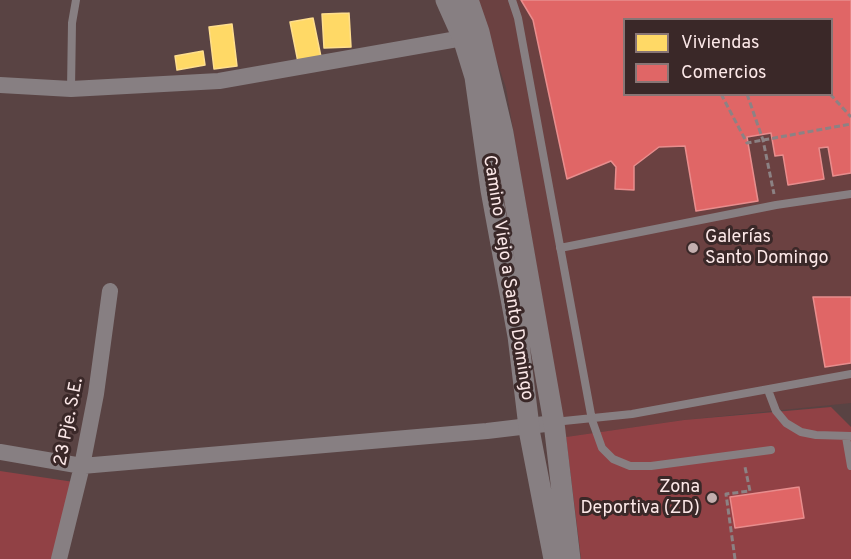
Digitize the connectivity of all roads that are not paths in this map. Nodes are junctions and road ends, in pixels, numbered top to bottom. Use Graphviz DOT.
graph roads {
  1 [pos="76,0"];
  2 [pos="446,0"];
  3 [pos="468,0"];
  4 [pos="512,0"];
  5 [pos="463,38"];
  6 [pos="0,85"];
  7 [pos="71,89"];
  8 [pos="851,194"];
  9 [pos="560,248"];
  10 [pos="110,291"];
  11 [pos="518,336"];
  12 [pos="851,374"];
  13 [pos="768,390"];
  14 [pos="591,420"];
  15 [pos="554,423"];
  16 [pos="530,425"];
  17 [pos="848,436"];
  18 [pos="771,450"];
  19 [pos="0,452"];
  20 [pos="82,466"];
  21 [pos="851,466"];
  22 [pos="59,559"];
  23 [pos="554,559"];
  24 [pos="570,559"];
  1 -- 7 [label="lane"];
  2 -- 5 [label="street, Camino Viejo a Santo Domingo"];
  3 -- 15 [label="street, Camino Viejo a Santo Domingo"];
  4 -- 9 [label="lane"];
  5 -- 7 [label="street"];
  5 -- 11 [label="street, Camino Viejo a Santo Domingo"];
  6 -- 7 [label="street"];
  8 -- 9 [label="lane"];
  9 -- 14 [label="lane"];
  10 -- 20 [label="street, 23 Pje. S.E."];
  11 -- 15 [label="street"];
  11 -- 16 [label="street, Camino Viejo a Santo Domingo"];
  12 -- 13 [label="lane"];
  13 -- 14 [label="lane"];
  13 -- 17 [label="lane"];
  14 -- 15 [label="lane"];
  14 -- 18 [label="lane"];
  15 -- 16 [label="street"];
  15 -- 24 [label="street, Camino Viejo a Santo Domingo"];
  16 -- 20 [label="street"];
  16 -- 23 [label="street, Camino Viejo a Santo Domingo"];
  17 -- 21 [label="lane"];
  19 -- 20 [label="street"];
  20 -- 22 [label="street, 23 Pje. S.E."];
}
